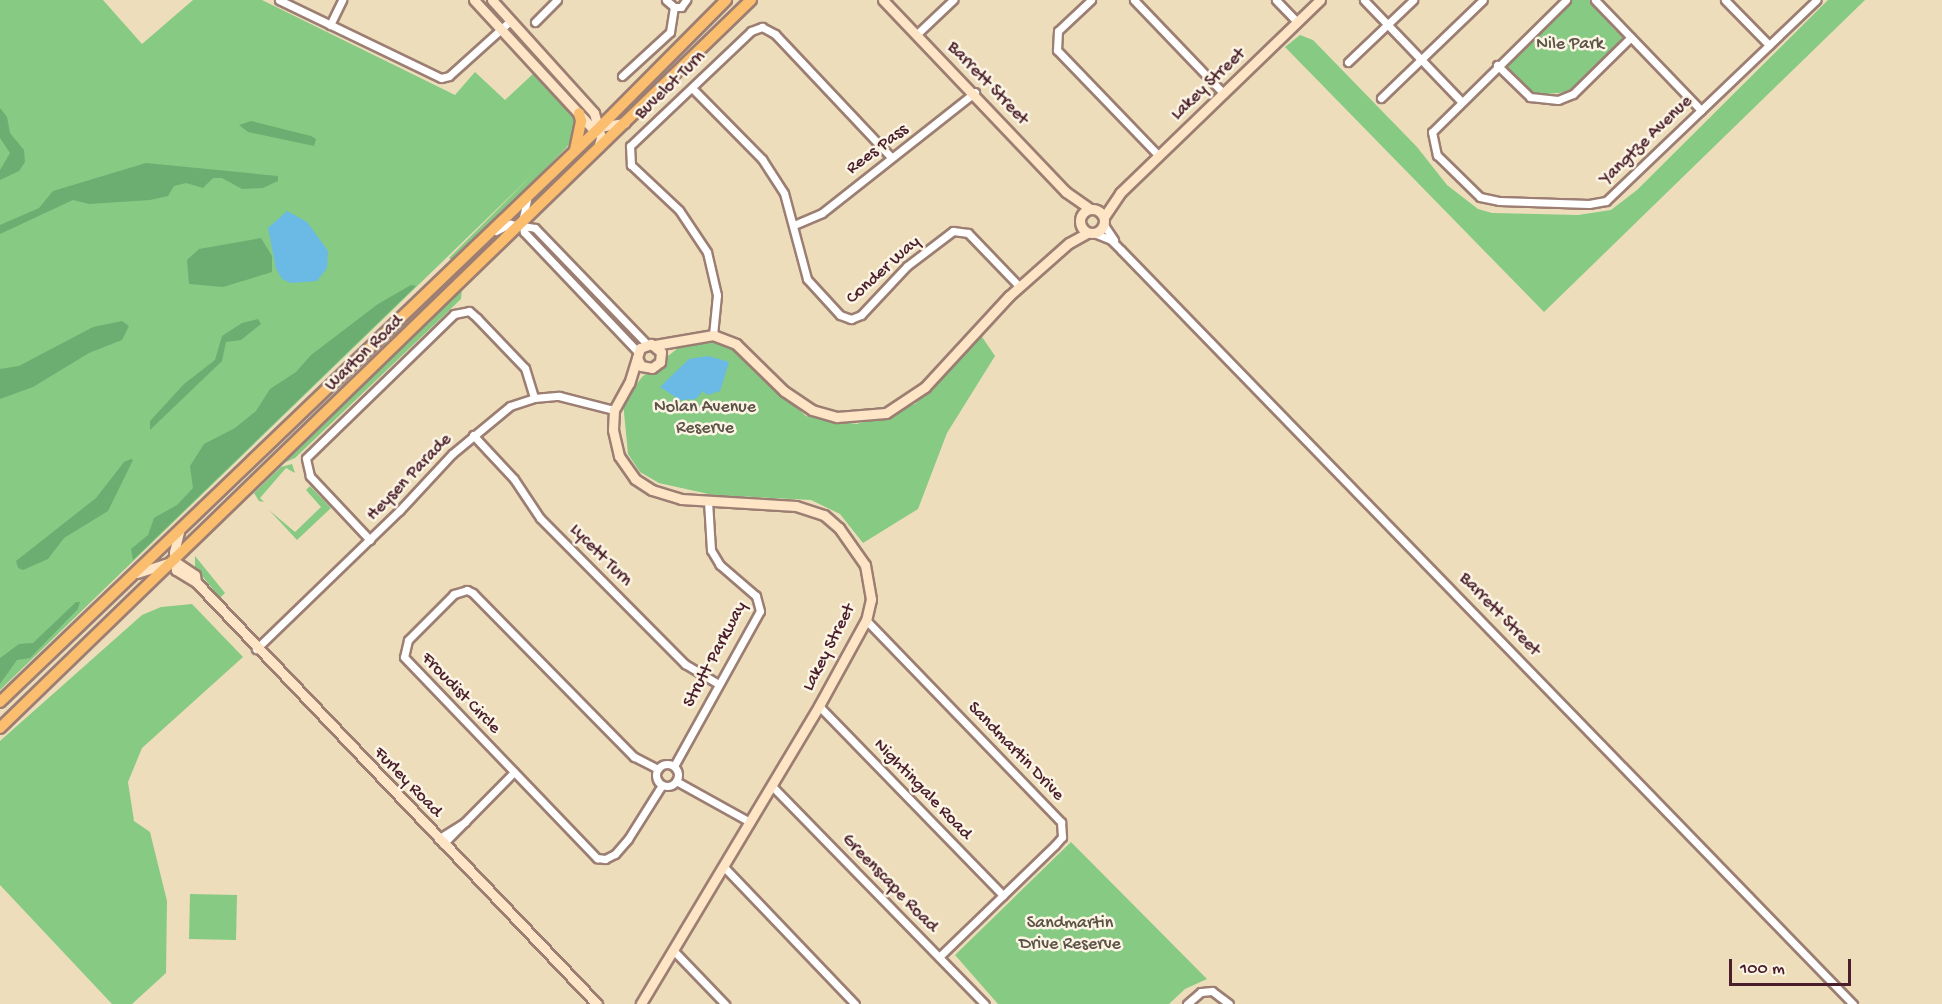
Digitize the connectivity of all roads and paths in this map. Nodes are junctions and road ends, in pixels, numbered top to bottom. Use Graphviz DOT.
graph roads {
  1 [pos="279,0"];
  2 [pos="342,0"];
  3 [pos="474,0"];
  4 [pos="492,0"];
  5 [pos="557,0"];
  6 [pos="666,0"];
  7 [pos="686,0"];
  8 [pos="726,0"];
  9 [pos="751,0"];
  10 [pos="883,0"];
  11 [pos="953,0"];
  12 [pos="1091,0"];
  13 [pos="1134,0"];
  14 [pos="1276,0"];
  15 [pos="1320,0"];
  16 [pos="1364,0"];
  17 [pos="1413,0"];
  18 [pos="1483,0"];
  19 [pos="1566,0"];
  20 [pos="1595,0"];
  21 [pos="1725,0"];
  22 [pos="1816,0"];
  23 [pos="674,7"];
  24 [pos="510,21"];
  25 [pos="535,22"];
  26 [pos="1297,22"];
  27 [pos="1387,24"];
  28 [pos="330,25"];
  29 [pos="501,32"];
  30 [pos="917,34"];
  31 [pos="1631,37"];
  32 [pos="1769,45"];
  33 [pos="1421,59"];
  34 [pos="1348,62"];
  35 [pos="1497,65"];
  36 [pos="622,76"];
  37 [pos="692,88"];
  38 [pos="975,93"];
  39 [pos="1224,94"];
  40 [pos="1381,98"];
  41 [pos="1461,101"];
  42 [pos="1701,110"];
  43 [pos="579,113"];
  44 [pos="627,122"];
  45 [pos="600,128"];
  46 [pos="575,151"];
  47 [pos="597,151"];
  48 [pos="890,156"];
  49 [pos="1159,156"];
  50 [pos="1066,192"];
  51 [pos="1120,193"];
  52 [pos="530,194"];
  53 [pos="1092,209"];
  54 [pos="1080,219"];
  55 [pos="1104,221"];
  56 [pos="522,224"];
  57 [pos="794,225"];
  58 [pos="1090,233"];
  59 [pos="486,236"];
  60 [pos="1069,243"];
  61 [pos="1121,250"];
  62 [pos="1019,286"];
  63 [pos="713,335"];
  64 [pos="677,343"];
  65 [pos="651,344"];
  66 [pos="637,355"];
  67 [pos="661,359"];
  68 [pos="649,369"];
  69 [pos="629,383"];
  70 [pos="534,398"];
  71 [pos="614,410"];
  72 [pos="473,435"];
  73 [pos="708,501"];
  74 [pos="179,532"];
  75 [pos="370,540"];
  76 [pos="174,561"];
  77 [pos="135,574"];
  78 [pos="866,620"];
  79 [pos="256,649"];
  80 [pos="54,677"];
  81 [pos="718,684"];
  82 [pos="0,702"];
  83 [pos="819,706"];
  84 [pos="0,721"];
  85 [pos="0,728"];
  86 [pos="674,766"];
  87 [pos="658,769"];
  88 [pos="514,772"];
  89 [pos="676,780"];
  90 [pos="662,784"];
  91 [pos="771,785"];
  92 [pos="750,822"];
  93 [pos="441,842"];
  94 [pos="724,868"];
  95 [pos="1003,895"];
  96 [pos="674,951"];
  97 [pos="939,957"];
  98 [pos="649,994"];
  99 [pos="597,1004"];
  100 [pos="641,1004"];
  101 [pos="645,1004"];
  102 [pos="725,1004"];
  103 [pos="855,1004"];
  104 [pos="985,1004"];
  105 [pos="1186,1004"];
  106 [pos="1229,1004"];
  107 [pos="1853,1004"];
  1 -- 28 [label="street"];
  2 -- 28 [label="street"];
  3 -- 29 [label="street"];
  4 -- 24 [label="street"];
  5 -- 25 [label="street"];
  6 -- 23 [label="street"];
  7 -- 23 [label="street"];
  8 -- 45 [label="main road, Warton Road"];
  9 -- 44 [label="main road, Warton Road"];
  10 -- 30 [label="street, Barrett Street"];
  11 -- 30 [label="street"];
  12 -- 49 [label="street"];
  13 -- 39 [label="street"];
  14 -- 26 [label="street"];
  15 -- 26 [label="street, Lakey Street"];
  16 -- 27 [label="street"];
  17 -- 27 [label="street"];
  18 -- 33 [label="street"];
  19 -- 35 [label="street, Yangtze Avenue"];
  20 -- 31 [label="street"];
  21 -- 32 [label="street"];
  22 -- 32 [label="street, Yangtze Avenue"];
  23 -- 36 [label="street"];
  24 -- 29 [label="street"];
  24 -- 45 [label="street"];
  26 -- 39 [label="street, Lakey Street"];
  27 -- 33 [label="street"];
  27 -- 34 [label="street"];
  28 -- 29 [label="street"];
  29 -- 43 [label="street"];
  30 -- 38 [label="street, Barrett Street"];
  31 -- 35 [label="street"];
  31 -- 42 [label="street"];
  32 -- 42 [label="street, Yangtze Avenue"];
  33 -- 40 [label="street"];
  33 -- 41 [label="street"];
  35 -- 41 [label="street, Yangtze Avenue"];
  37 -- 48 [label="street, Buvelot Turn"];
  37 -- 57 [label="street, Conder Way"];
  37 -- 63 [label="street, Buvelot Turn"];
  38 -- 48 [label="street, Rees Pass"];
  38 -- 50 [label="street, Barrett Street"];
  39 -- 49 [label="street, Lakey Street"];
  41 -- 42 [label="street, Yangtze Avenue"];
  43 -- 45 [label="street"];
  43 -- 46 [label="main road"];
  44 -- 45 [label="street"];
  44 -- 47 [label="main road, Warton Road"];
  45 -- 46 [label="main road, Warton Road"];
  45 -- 47 [label="street"];
  46 -- 52 [label="main road, Warton Road"];
  47 -- 56 [label="main road, Warton Road"];
  48 -- 57 [label="street, Rees Pass"];
  49 -- 51 [label="street, Lakey Street"];
  50 -- 53 [label="street, Barrett Street"];
  50 -- 54 [label="street, Barrett Street"];
  51 -- 53 [label="street, Lakey Street"];
  51 -- 55 [label="street, Lakey Street"];
  52 -- 56 [label="street"];
  52 -- 59 [label="main road, Warton Road"];
  53 -- 54 [label="street, Lakey Street"];
  53 -- 55 [label="street"];
  54 -- 58 [label="street"];
  54 -- 60 [label="street, Lakey Street"];
  55 -- 58 [label="street, Lakey Street"];
  55 -- 61 [label="street, Barrett Street"];
  56 -- 59 [label="street"];
  56 -- 65 [label="street"];
  56 -- 66 [label="street"];
  56 -- 76 [label="main road, Warton Road"];
  57 -- 62 [label="street, Conder Way"];
  58 -- 60 [label="street, Lakey Street"];
  58 -- 61 [label="street, Barrett Street"];
  59 -- 74 [label="main road, Warton Road"];
  60 -- 62 [label="street, Lakey Street"];
  61 -- 107 [label="street, Barrett Street"];
  62 -- 63 [label="street, Lakey Street"];
  63 -- 64 [label="street"];
  64 -- 65 [label="street"];
  64 -- 67 [label="street"];
  65 -- 66 [label="street"];
  65 -- 67 [label="street"];
  66 -- 68 [label="street"];
  66 -- 69 [label="street"];
  67 -- 68 [label="street"];
  68 -- 69 [label="street"];
  69 -- 71 [label="street"];
  70 -- 71 [label="street, Heysen Parade"];
  70 -- 72 [label="street, Heysen Parade"];
  70 -- 75 [label="street"];
  71 -- 73 [label="street, Lakey Street"];
  72 -- 75 [label="street, Heysen Parade"];
  72 -- 81 [label="street, Lycett Turn"];
  73 -- 78 [label="street, Lakey Street"];
  73 -- 81 [label="street, Strutt Parkway"];
  74 -- 76 [label="street"];
  74 -- 77 [label="main road, Warton Road"];
  75 -- 79 [label="street, Heysen Parade"];
  76 -- 77 [label="street"];
  76 -- 79 [label="street, Furley Road"];
  76 -- 80 [label="main road, Warton Road"];
  77 -- 82 [label="main road, Warton Road"];
  78 -- 83 [label="street, Lakey Street"];
  78 -- 95 [label="street, Sandmartin Drive"];
  79 -- 93 [label="street, Furley Road"];
  80 -- 84 [label="main road"];
  80 -- 85 [label="main road, Warton Road"];
  81 -- 86 [label="street, Strutt Parkway"];
  83 -- 91 [label="street, Lakey Street"];
  83 -- 95 [label="street, Nightingale Road"];
  86 -- 87 [label="street"];
  86 -- 89 [label="street"];
  87 -- 88 [label="street, Froudist Circle"];
  87 -- 90 [label="street"];
  88 -- 90 [label="street, Froudist Circle"];
  88 -- 93 [label="street"];
  89 -- 90 [label="street"];
  89 -- 92 [label="street"];
  91 -- 92 [label="street, Lakey Street"];
  91 -- 97 [label="street, Greenscape Road"];
  92 -- 94 [label="street, Lakey Street"];
  93 -- 99 [label="street, Furley Road"];
  94 -- 96 [label="street, Lakey Street"];
  94 -- 103 [label="street"];
  95 -- 97 [label="street, Sandmartin Drive"];
  96 -- 98 [label="street, Lakey Street"];
  96 -- 102 [label="street"];
  97 -- 104 [label="street, Greenscape Road"];
  98 -- 100 [label="street, Lakey Street"];
  98 -- 101 [label="street, Lakey Street"];
  105 -- 106 [label="street"];
}
